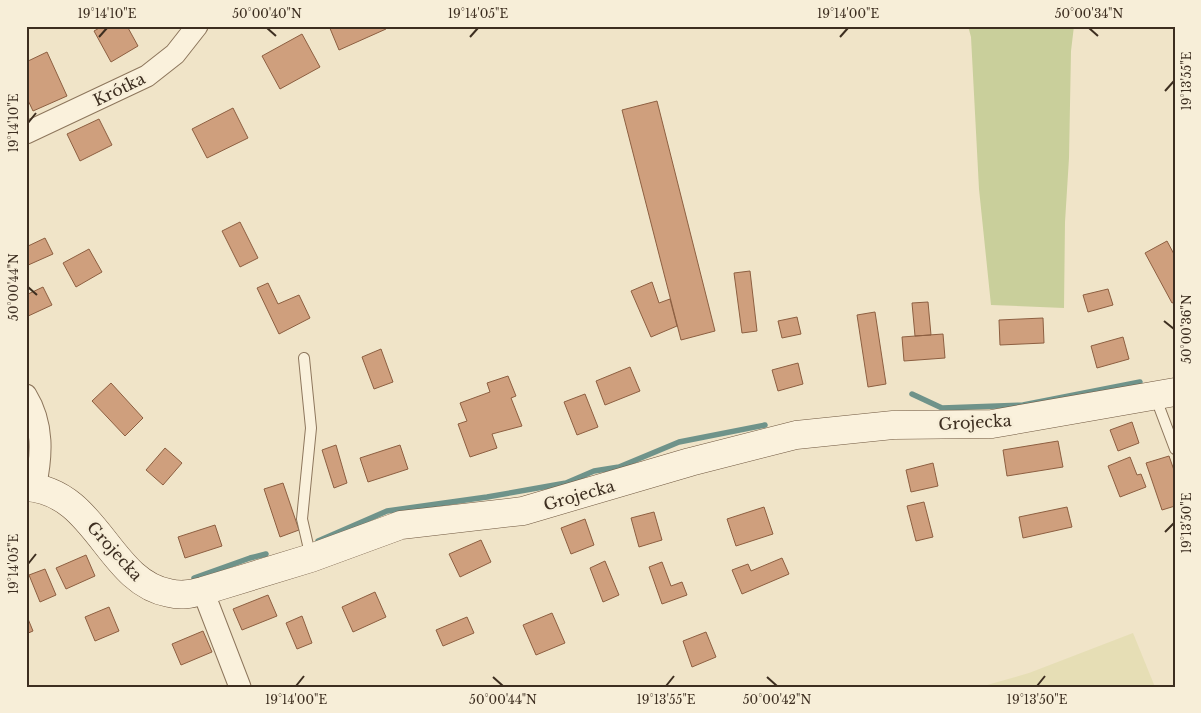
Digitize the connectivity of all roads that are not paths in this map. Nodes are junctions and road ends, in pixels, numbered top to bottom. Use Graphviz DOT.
graph roads {
  1 [pos="197,26"];
  2 [pos="26,133"];
  3 [pos="304,358"];
  4 [pos="1165,394"];
  5 [pos="26,395"];
  6 [pos="1175,449"];
  7 [pos="31,488"];
  8 [pos="311,558"];
  9 [pos="203,591"];
  10 [pos="240,687"];
  1 -- 2 [label="street, Krótka"];
  3 -- 8 [label="lane"];
  4 -- 6 [label="lane"];
  4 -- 8 [label="street, Grojecka"];
  5 -- 7 [label="street"];
  7 -- 9 [label="street, Grojecka"];
  8 -- 9 [label="street, Grojecka"];
  9 -- 10 [label="street"];
}
